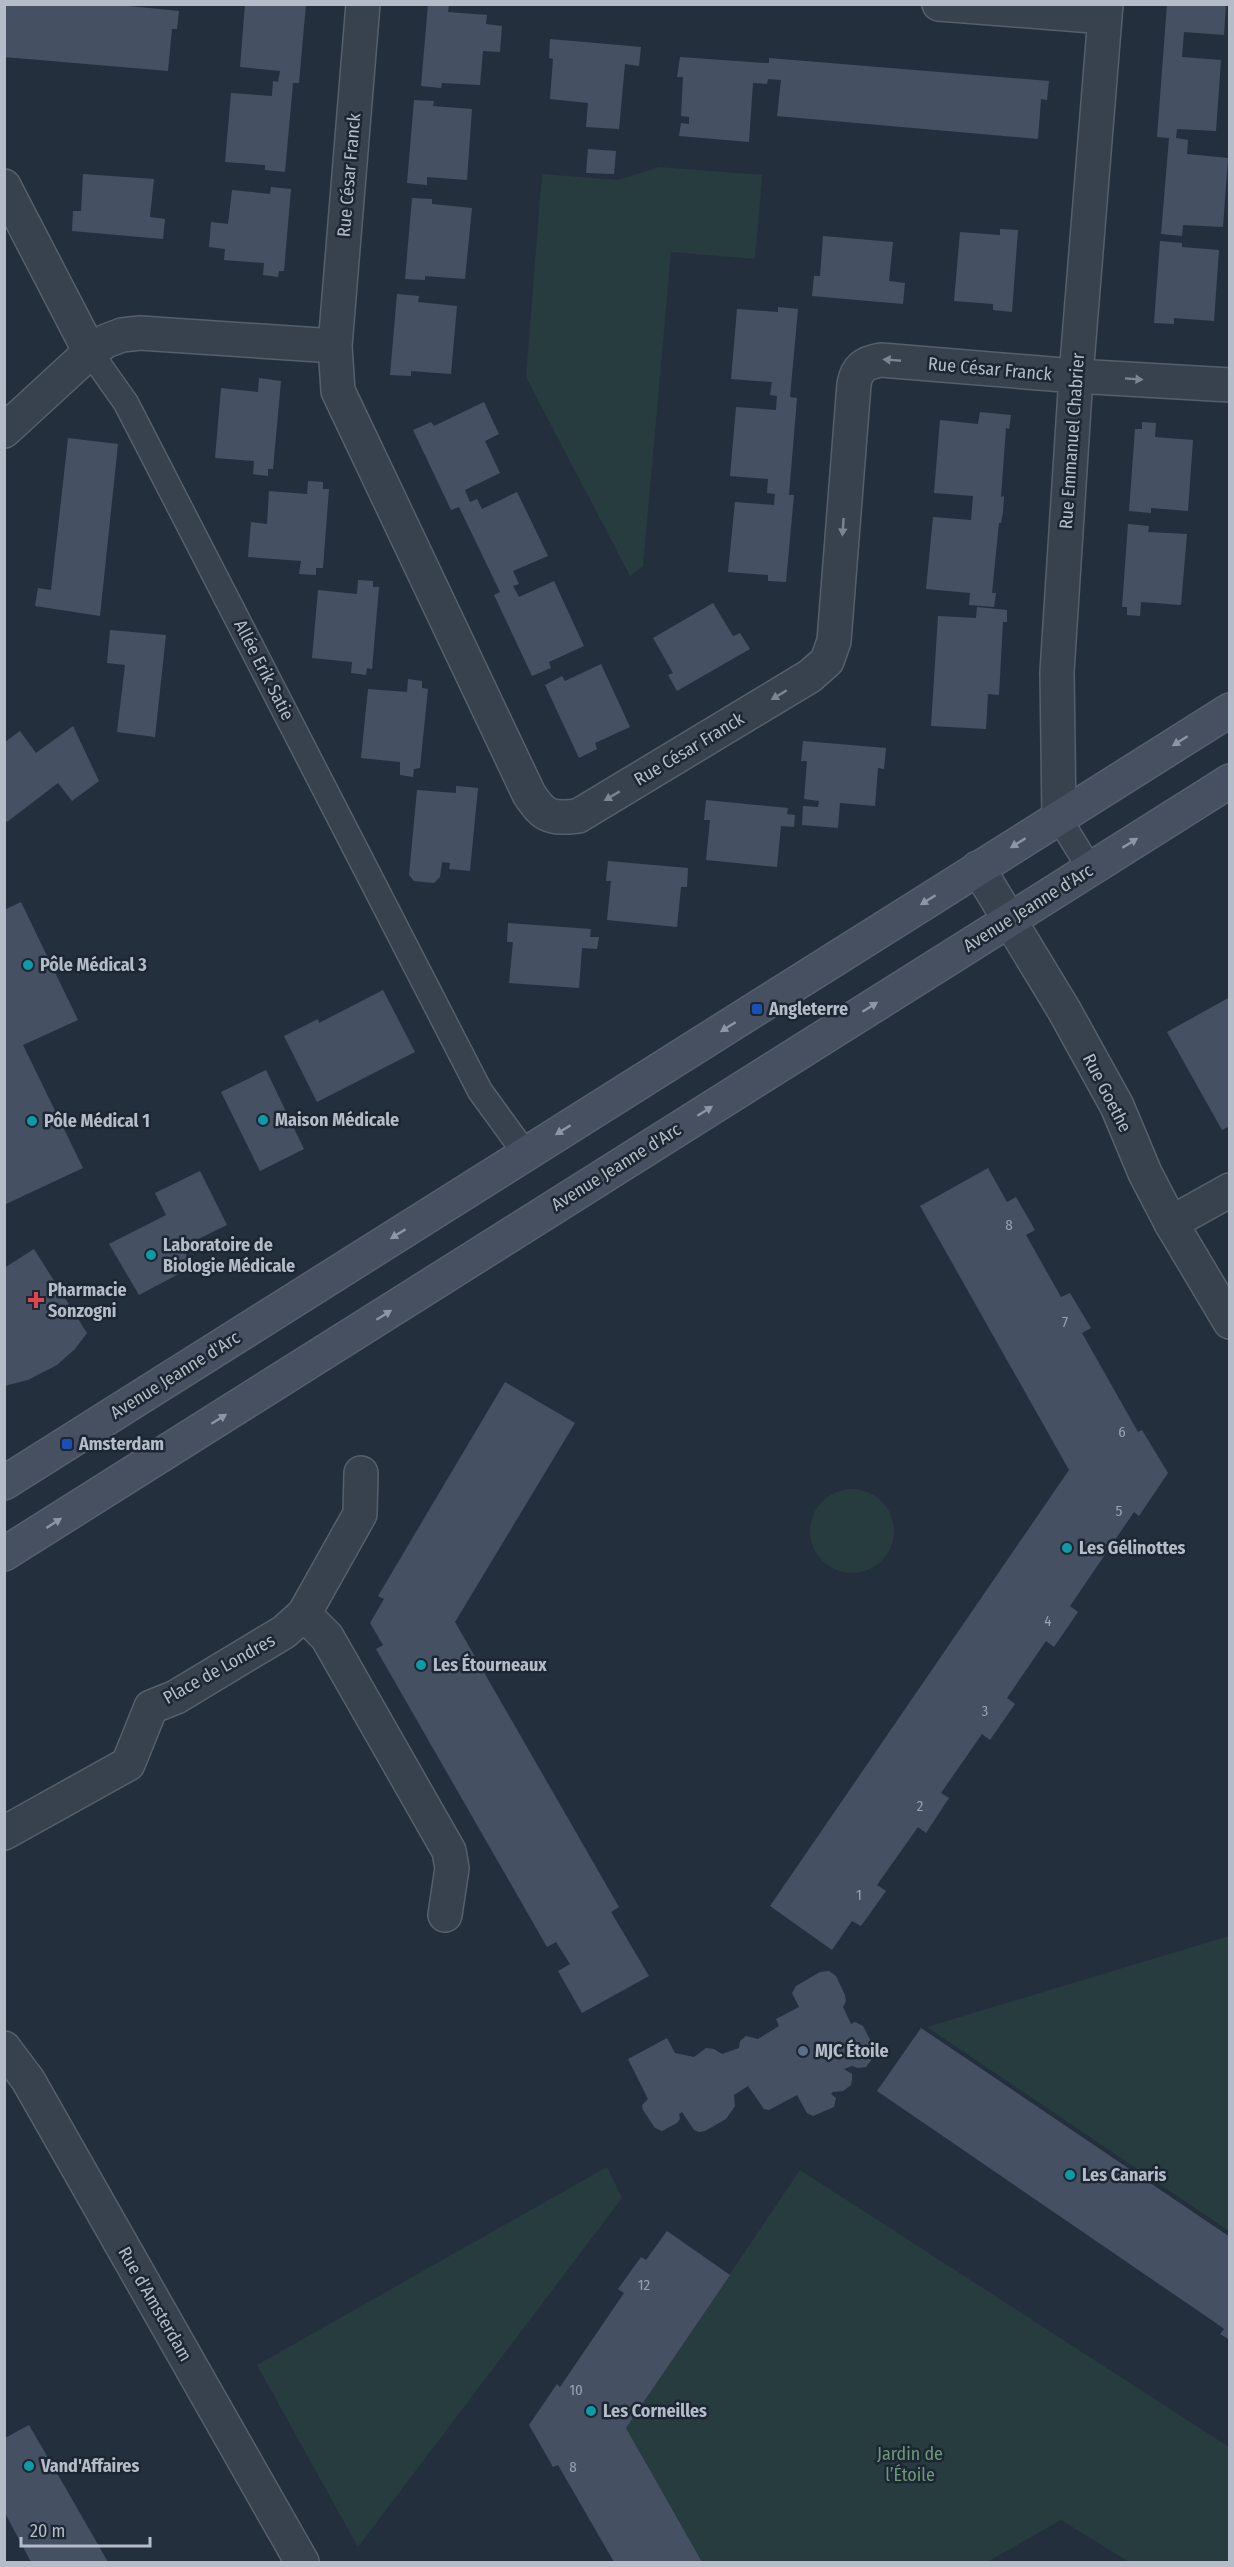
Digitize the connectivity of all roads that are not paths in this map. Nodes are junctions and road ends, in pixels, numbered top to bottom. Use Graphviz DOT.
graph roads {
  1 [pos="363,4"];
  2 [pos="940,5"];
  3 [pos="1106,11"];
  4 [pos="4,186"];
  5 [pos="335,346"];
  6 [pos="90,352"];
  7 [pos="1076,376"];
  8 [pos="1230,385"];
  9 [pos="4,430"];
  10 [pos="1230,710"];
  11 [pos="1230,781"];
  12 [pos="1059,818"];
  13 [pos="978,868"];
  14 [pos="1090,869"];
  15 [pos="1010,919"];
  16 [pos="525,1153"];
  17 [pos="1230,1190"];
  18 [pos="1171,1222"];
  19 [pos="1230,1322"];
  20 [pos="361,1473"];
  21 [pos="4,1483"];
  22 [pos="4,1554"];
  23 [pos="304,1614"];
  24 [pos="4,1833"];
  25 [pos="445,1915"];
  26 [pos="8,2060"];
  27 [pos="302,2562"];
  1 -- 5 [label="street, Rue César Franck"];
  2 -- 3 [label="street"];
  3 -- 7 [label="street, Rue Emmanuel Chabrier"];
  4 -- 6 [label="street, Allée Erik Satie"];
  5 -- 6 [label="street"];
  7 -- 5 [label="street, Rue César Franck, one-way"];
  6 -- 9 [label="street"];
  6 -- 16 [label="lane, Allée Erik Satie"];
  7 -- 8 [label="street, one-way"];
  7 -- 12 [label="street, Rue Emmanuel Chabrier"];
  10 -- 12 [label="main road, Avenue Jeanne d'Arc, one-way"];
  14 -- 11 [label="main road, Avenue Jeanne d'Arc, one-way"];
  12 -- 13 [label="main road, Avenue Jeanne d'Arc, one-way"];
  12 -- 14 [label="lane"];
  13 -- 15 [label="street, Rue Goethe"];
  13 -- 16 [label="main road, Avenue Jeanne d'Arc, one-way"];
  14 -- 15 [label="main road, Avenue Jeanne d'Arc"];
  15 -- 18 [label="street, Rue Goethe"];
  22 -- 15 [label="main road, Avenue Jeanne d'Arc, one-way"];
  16 -- 21 [label="main road, Avenue Jeanne d'Arc, one-way"];
  17 -- 18 [label="street"];
  18 -- 19 [label="street, Rue Goethe"];
  20 -- 23 [label="street, Place de Londres"];
  23 -- 24 [label="street, Place de Londres"];
  23 -- 25 [label="street"];
  26 -- 27 [label="street, Rue d'Amsterdam"];
}
